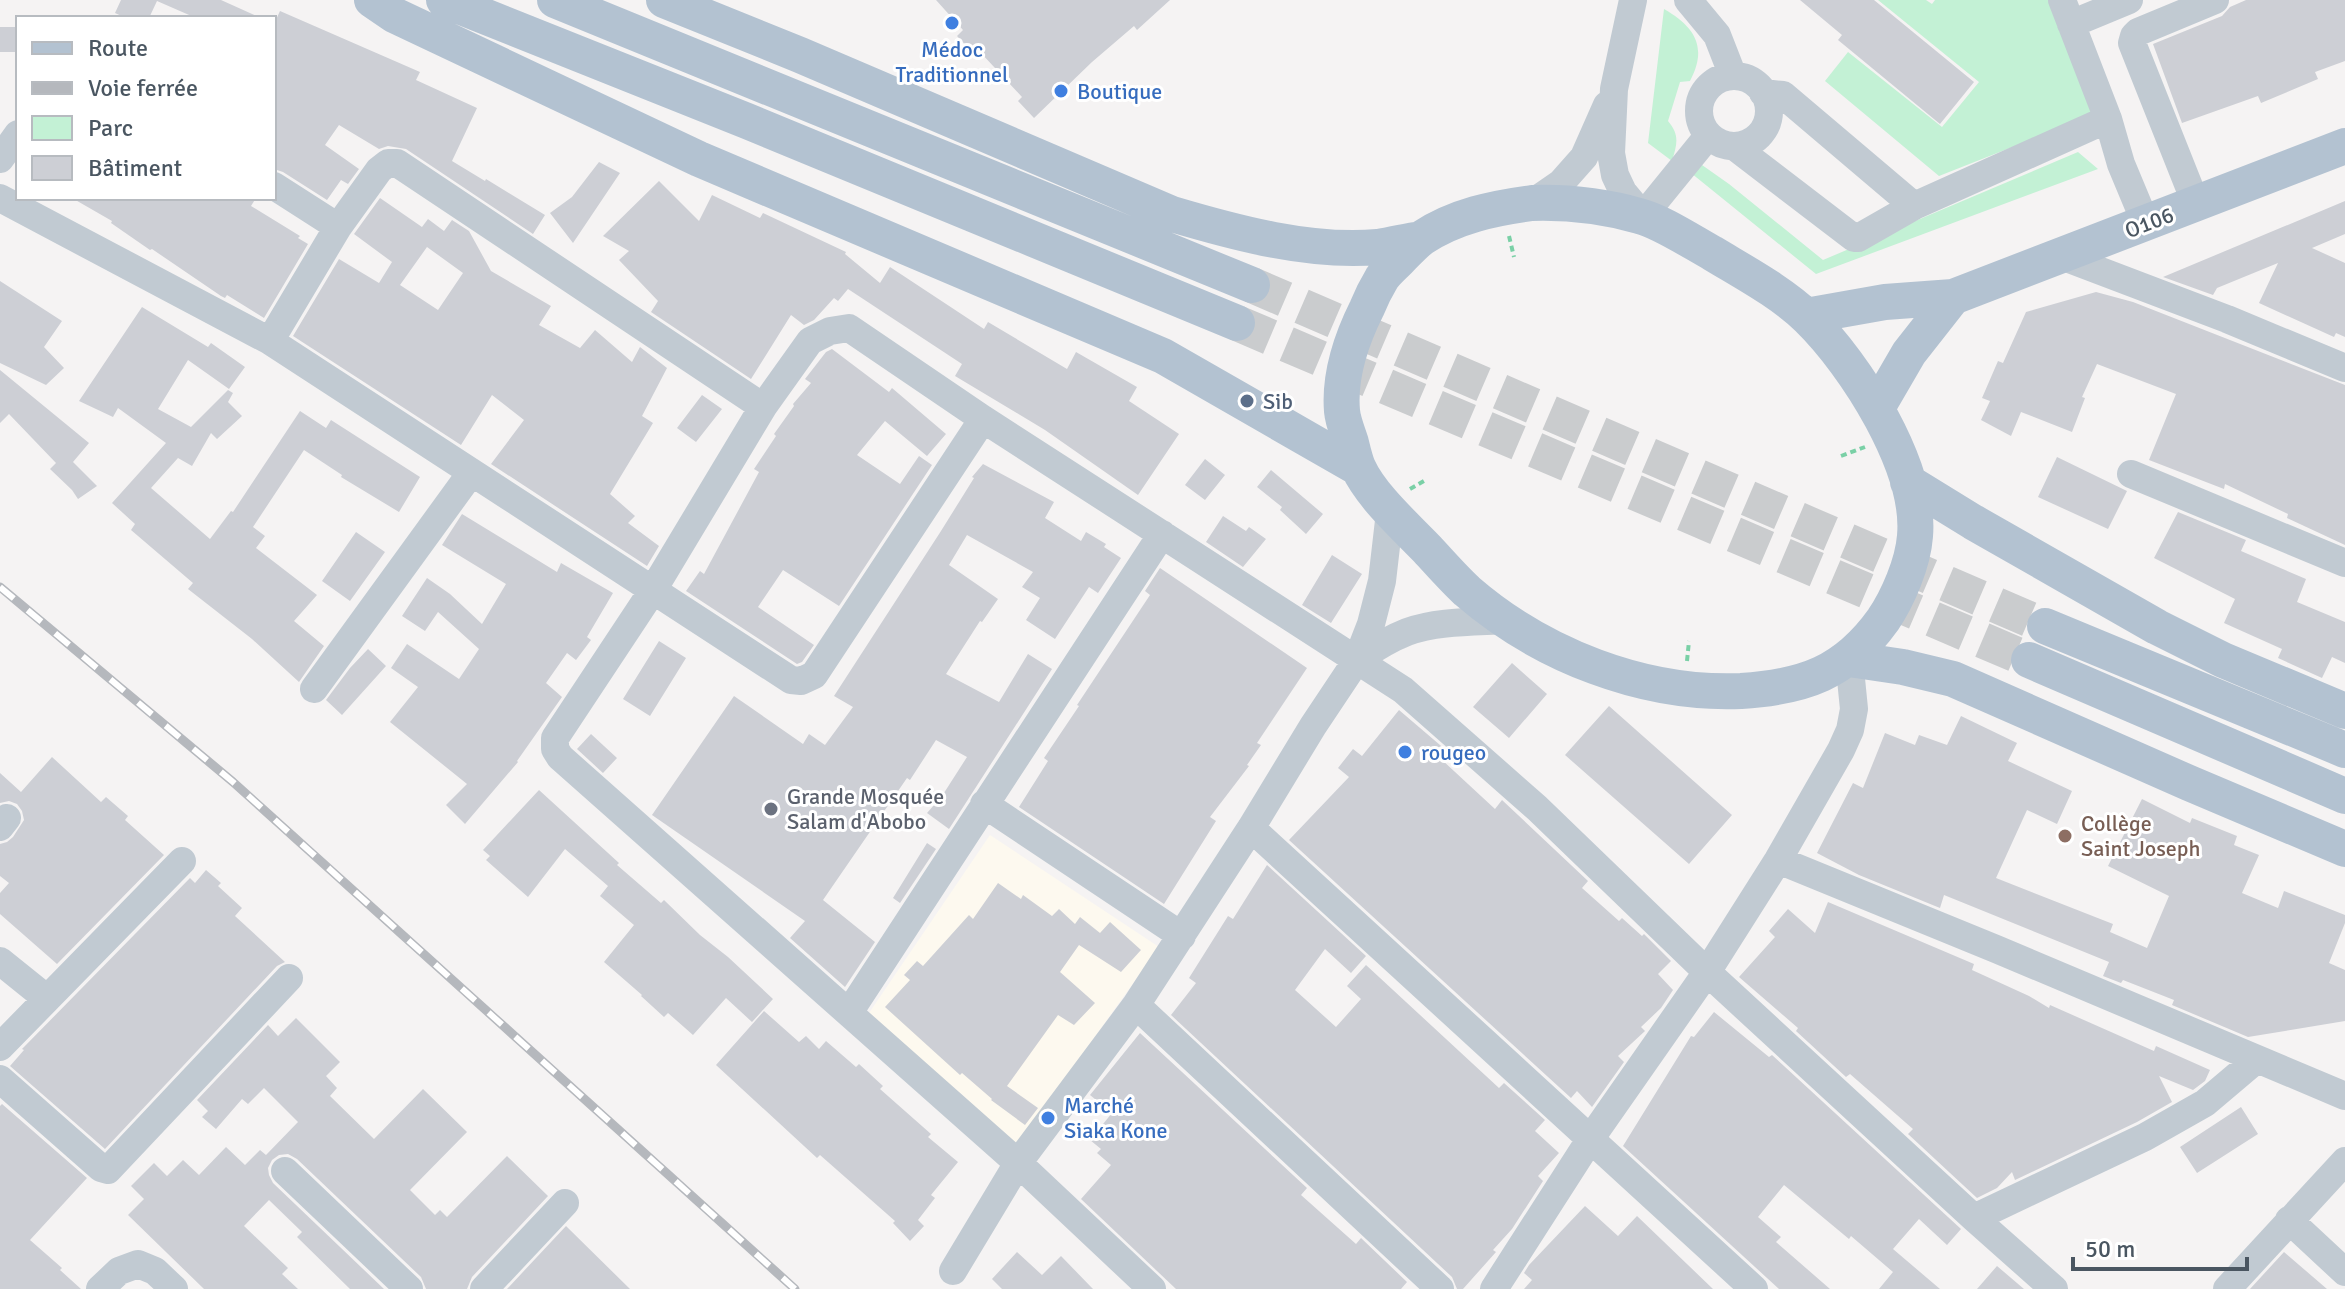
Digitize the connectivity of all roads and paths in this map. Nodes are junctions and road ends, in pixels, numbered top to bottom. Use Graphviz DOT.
graph roads {
  1 [pos="372,0"];
  2 [pos="444,0"];
  3 [pos="555,0"];
  4 [pos="664,0"];
  5 [pos="1633,0"];
  6 [pos="1688,0"];
  7 [pos="2215,0"];
  8 [pos="2119,2"];
  9 [pos="2067,12"];
  10 [pos="1717,35"];
  11 [pos="1733,76"];
  12 [pos="1614,89"];
  13 [pos="1773,94"];
  14 [pos="2108,119"];
  15 [pos="1708,136"];
  16 [pos="16,137"];
  17 [pos="1735,147"];
  18 [pos="2336,157"];
  19 [pos="0,159"];
  20 [pos="276,187"];
  21 [pos="0,198"];
  22 [pos="1532,203"];
  23 [pos="2196,204"];
  24 [pos="1914,206"];
  25 [pos="1643,216"];
  26 [pos="2146,224"];
  27 [pos="338,227"];
  28 [pos="1421,239"];
  29 [pos="2061,256"];
  30 [pos="1252,285"];
  31 [pos="1953,297"];
  32 [pos="1806,316"];
  33 [pos="1237,323"];
  34 [pos="270,341"];
  35 [pos="2345,368"];
  36 [pos="763,407"];
  37 [pos="1877,408"];
  38 [pos="983,419"];
  39 [pos="1358,468"];
  40 [pos="471,473"];
  41 [pos="2131,474"];
  42 [pos="1908,482"];
  43 [pos="1390,512"];
  44 [pos="1162,534"];
  45 [pos="2345,563"];
  46 [pos="653,590"];
  47 [pos="1507,620"];
  48 [pos="2045,626"];
  49 [pos="1849,659"];
  50 [pos="1357,660"];
  51 [pos="2029,660"];
  52 [pos="314,689"];
  53 [pos="2345,711"];
  54 [pos="2345,750"];
  55 [pos="2345,796"];
  56 [pos="984,804"];
  57 [pos="1251,828"];
  58 [pos="2345,849"];
  59 [pos="1778,860"];
  60 [pos="182,861"];
  61 [pos="1182,936"];
  62 [pos="0,961"];
  63 [pos="1707,972"];
  64 [pos="289,978"];
  65 [pos="46,998"];
  66 [pos="1136,1005"];
  67 [pos="850,1011"];
  68 [pos="0,1047"];
  69 [pos="2257,1059"];
  70 [pos="0,1079"];
  71 [pos="2345,1096"];
  72 [pos="1591,1138"];
  73 [pos="2345,1161"];
  74 [pos="1018,1163"];
  75 [pos="285,1171"];
  76 [pos="565,1203"];
  77 [pos="1974,1218"];
  78 [pos="2289,1220"];
  79 [pos="953,1271"];
  80 [pos="2345,1272"];
  81 [pos="100,1289"];
  82 [pos="174,1289"];
  83 [pos="409,1289"];
  84 [pos="484,1289"];
  85 [pos="1152,1289"];
  86 [pos="1440,1289"];
  87 [pos="1494,1289"];
  88 [pos="1754,1289"];
  89 [pos="2054,1289"];
  90 [pos="2227,1289"];
  1 -- 39 [label="main road"];
  2 -- 33 [label="main road"];
  3 -- 30 [label="main road"];
  4 -- 28 [label="main road"];
  5 -- 12 [label="street"];
  6 -- 10 [label="street"];
  7 -- 23 [label="street"];
  8 -- 9 [label="street"];
  9 -- 14 [label="street"];
  10 -- 11 [label="street"];
  10 -- 13 [label="street"];
  11 -- 13 [label="street"];
  11 -- 15 [label="street"];
  12 -- 22 [label="street"];
  12 -- 25 [label="street"];
  13 -- 17 [label="street"];
  13 -- 24 [label="street"];
  14 -- 24 [label="street"];
  14 -- 26 [label="street"];
  15 -- 17 [label="street"];
  15 -- 25 [label="street"];
  16 -- 19 [label="street"];
  17 -- 24 [label="street"];
  18 -- 23 [label="main road, O106"];
  20 -- 27 [label="street"];
  21 -- 34 [label="street"];
  22 -- 25 [label="main road"];
  22 -- 28 [label="main road"];
  23 -- 26 [label="main road, O106"];
  25 -- 32 [label="main road"];
  26 -- 29 [label="main road, O106"];
  27 -- 34 [label="street"];
  27 -- 36 [label="street"];
  28 -- 39 [label="main road"];
  29 -- 31 [label="main road, O106"];
  29 -- 35 [label="street"];
  31 -- 32 [label="main road, O106"];
  31 -- 37 [label="main road"];
  32 -- 37 [label="main road"];
  34 -- 40 [label="street"];
  36 -- 38 [label="street"];
  36 -- 46 [label="street"];
  37 -- 42 [label="main road"];
  38 -- 44 [label="street"];
  38 -- 46 [label="street"];
  39 -- 43 [label="main road"];
  40 -- 46 [label="street"];
  40 -- 52 [label="street"];
  41 -- 45 [label="street"];
  42 -- 49 [label="main road"];
  42 -- 53 [label="main road"];
  43 -- 47 [label="main road"];
  43 -- 50 [label="street"];
  44 -- 50 [label="street"];
  44 -- 56 [label="street"];
  46 -- 67 [label="street"];
  47 -- 49 [label="main road"];
  47 -- 50 [label="street"];
  48 -- 54 [label="main road"];
  49 -- 58 [label="main road"];
  49 -- 59 [label="street"];
  50 -- 57 [label="street"];
  50 -- 63 [label="street"];
  51 -- 55 [label="main road"];
  56 -- 61 [label="street"];
  56 -- 67 [label="street"];
  57 -- 61 [label="street"];
  57 -- 72 [label="street"];
  59 -- 63 [label="street"];
  59 -- 69 [label="street"];
  60 -- 65 [label="street"];
  61 -- 66 [label="street"];
  62 -- 65 [label="street"];
  63 -- 72 [label="street"];
  63 -- 77 [label="street"];
  64 -- 70 [label="street"];
  65 -- 68 [label="street"];
  66 -- 74 [label="street"];
  66 -- 86 [label="street"];
  67 -- 74 [label="street"];
  69 -- 71 [label="street"];
  69 -- 77 [label="street"];
  72 -- 87 [label="street"];
  72 -- 88 [label="street"];
  73 -- 78 [label="street"];
  74 -- 79 [label="street"];
  74 -- 85 [label="street"];
  75 -- 83 [label="street"];
  76 -- 84 [label="street"];
  77 -- 89 [label="street"];
  78 -- 80 [label="street"];
  78 -- 90 [label="street"];
  81 -- 82 [label="street"];
}
